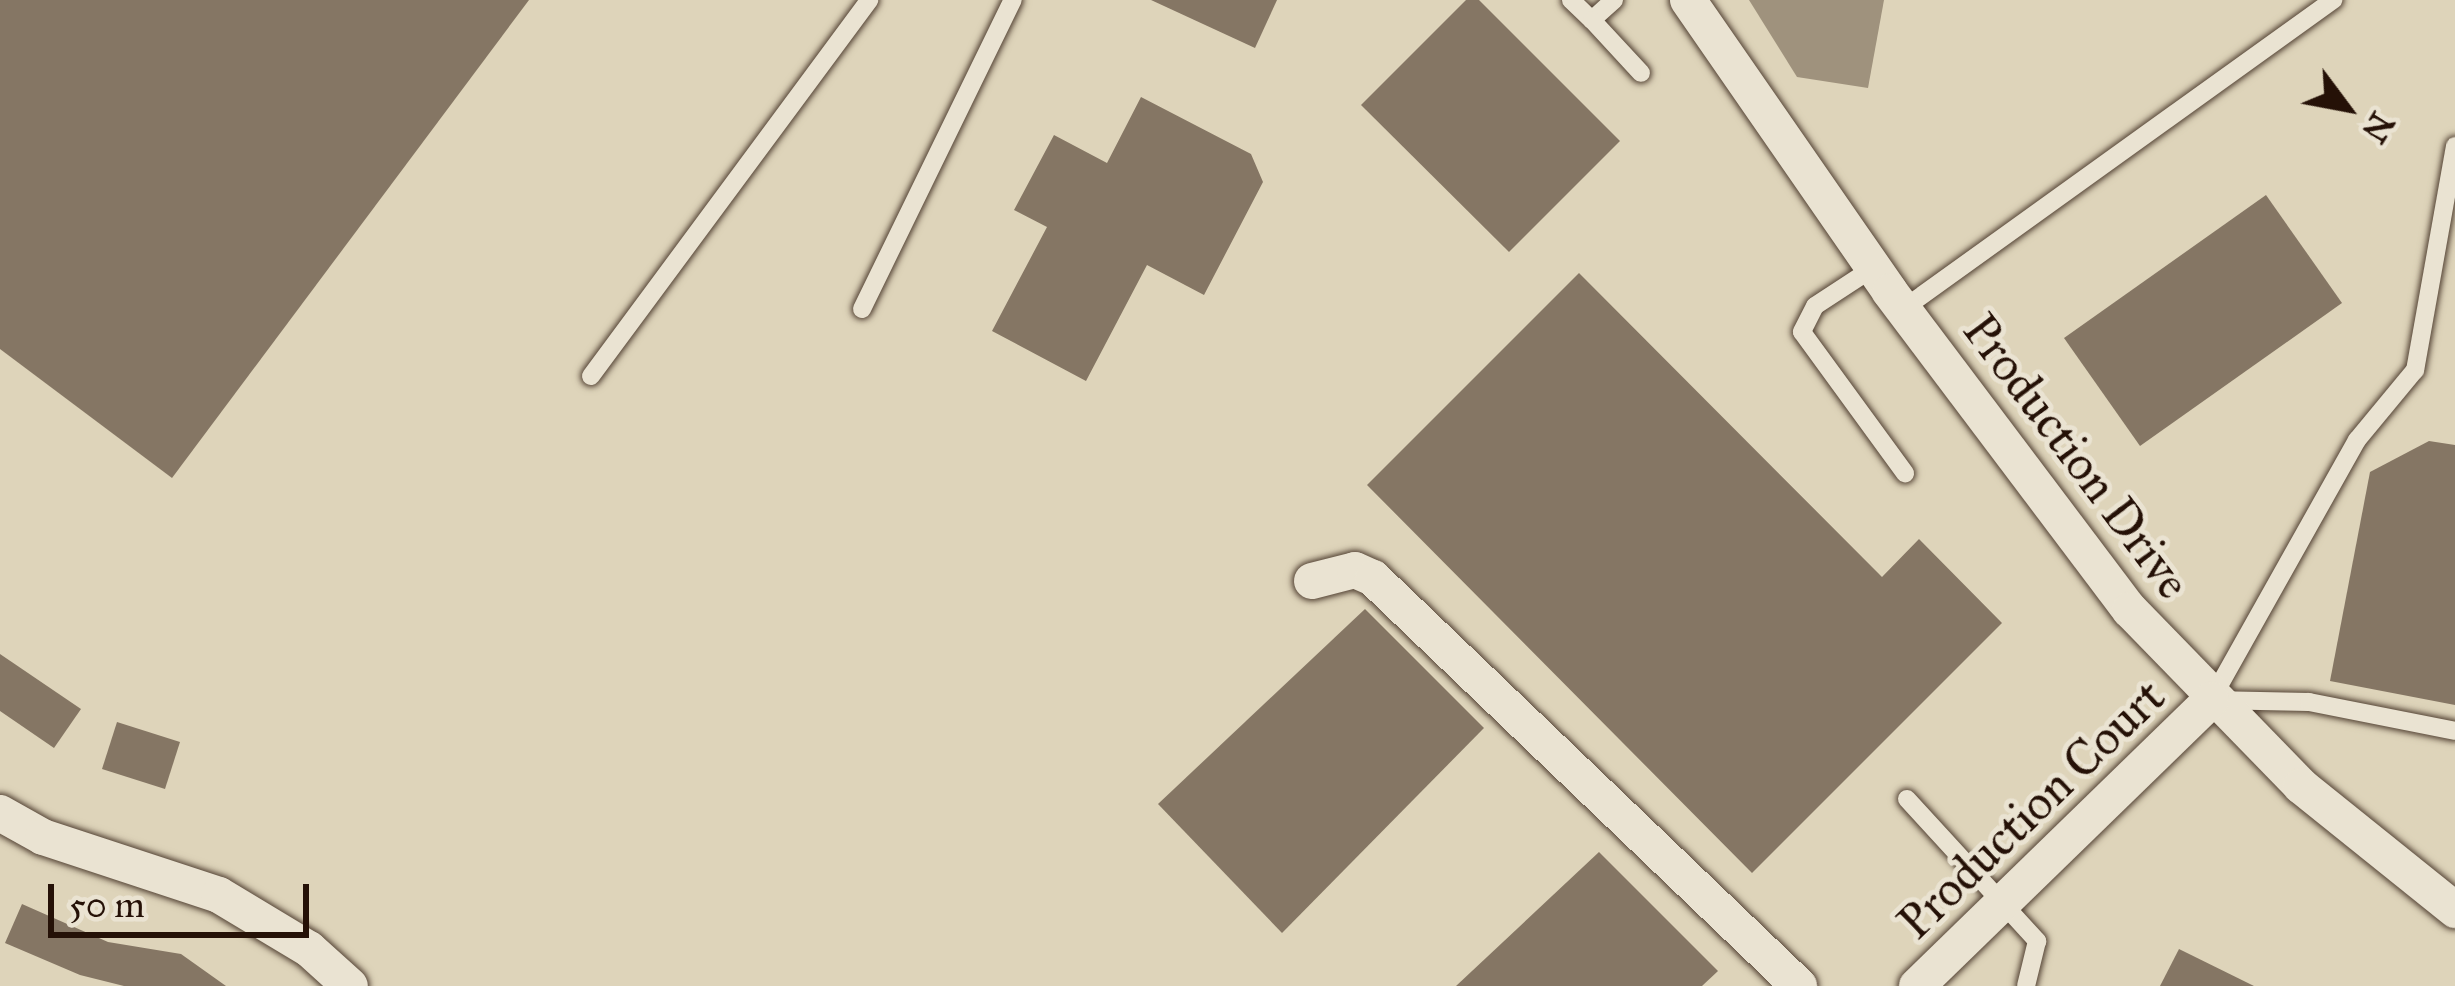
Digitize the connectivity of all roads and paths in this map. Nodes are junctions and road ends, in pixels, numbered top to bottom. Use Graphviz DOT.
graph roads {
  1 [pos="842,0"];
  2 [pos="1013,0"];
  3 [pos="1571,0"];
  4 [pos="1614,0"];
  5 [pos="1688,0"];
  6 [pos="2333,0"];
  7 [pos="864,6"];
  8 [pos="1592,20"];
  9 [pos="1641,73"];
  10 [pos="2455,146"];
  11 [pos="1873,268"];
  12 [pos="862,309"];
  13 [pos="1903,309"];
  14 [pos="591,376"];
  15 [pos="1905,473"];
  16 [pos="1312,581"];
  17 [pos="2211,700"];
  18 [pos="2455,731"];
  19 [pos="1907,799"];
  20 [pos="0,814"];
  21 [pos="2004,902"];
  22 [pos="2455,910"];
  23 [pos="350,986"];
  24 [pos="1799,986"];
  25 [pos="1918,986"];
  26 [pos="2026,986"];
  1 -- 7 [label="lane"];
  2 -- 12 [label="lane"];
  3 -- 8 [label="lane"];
  4 -- 8 [label="lane"];
  5 -- 11 [label="street, Production Drive"];
  6 -- 13 [label="lane"];
  7 -- 14 [label="lane"];
  8 -- 9 [label="lane"];
  10 -- 17 [label="lane"];
  11 -- 13 [label="street, Production Drive"];
  11 -- 15 [label="lane"];
  13 -- 17 [label="street, Production Drive"];
  16 -- 24 [label="street"];
  17 -- 18 [label="lane"];
  17 -- 21 [label="street, Production Court"];
  17 -- 22 [label="street, Production Drive"];
  19 -- 21 [label="lane"];
  20 -- 23 [label="street"];
  21 -- 25 [label="street, Production Court"];
  21 -- 26 [label="lane"];
}
